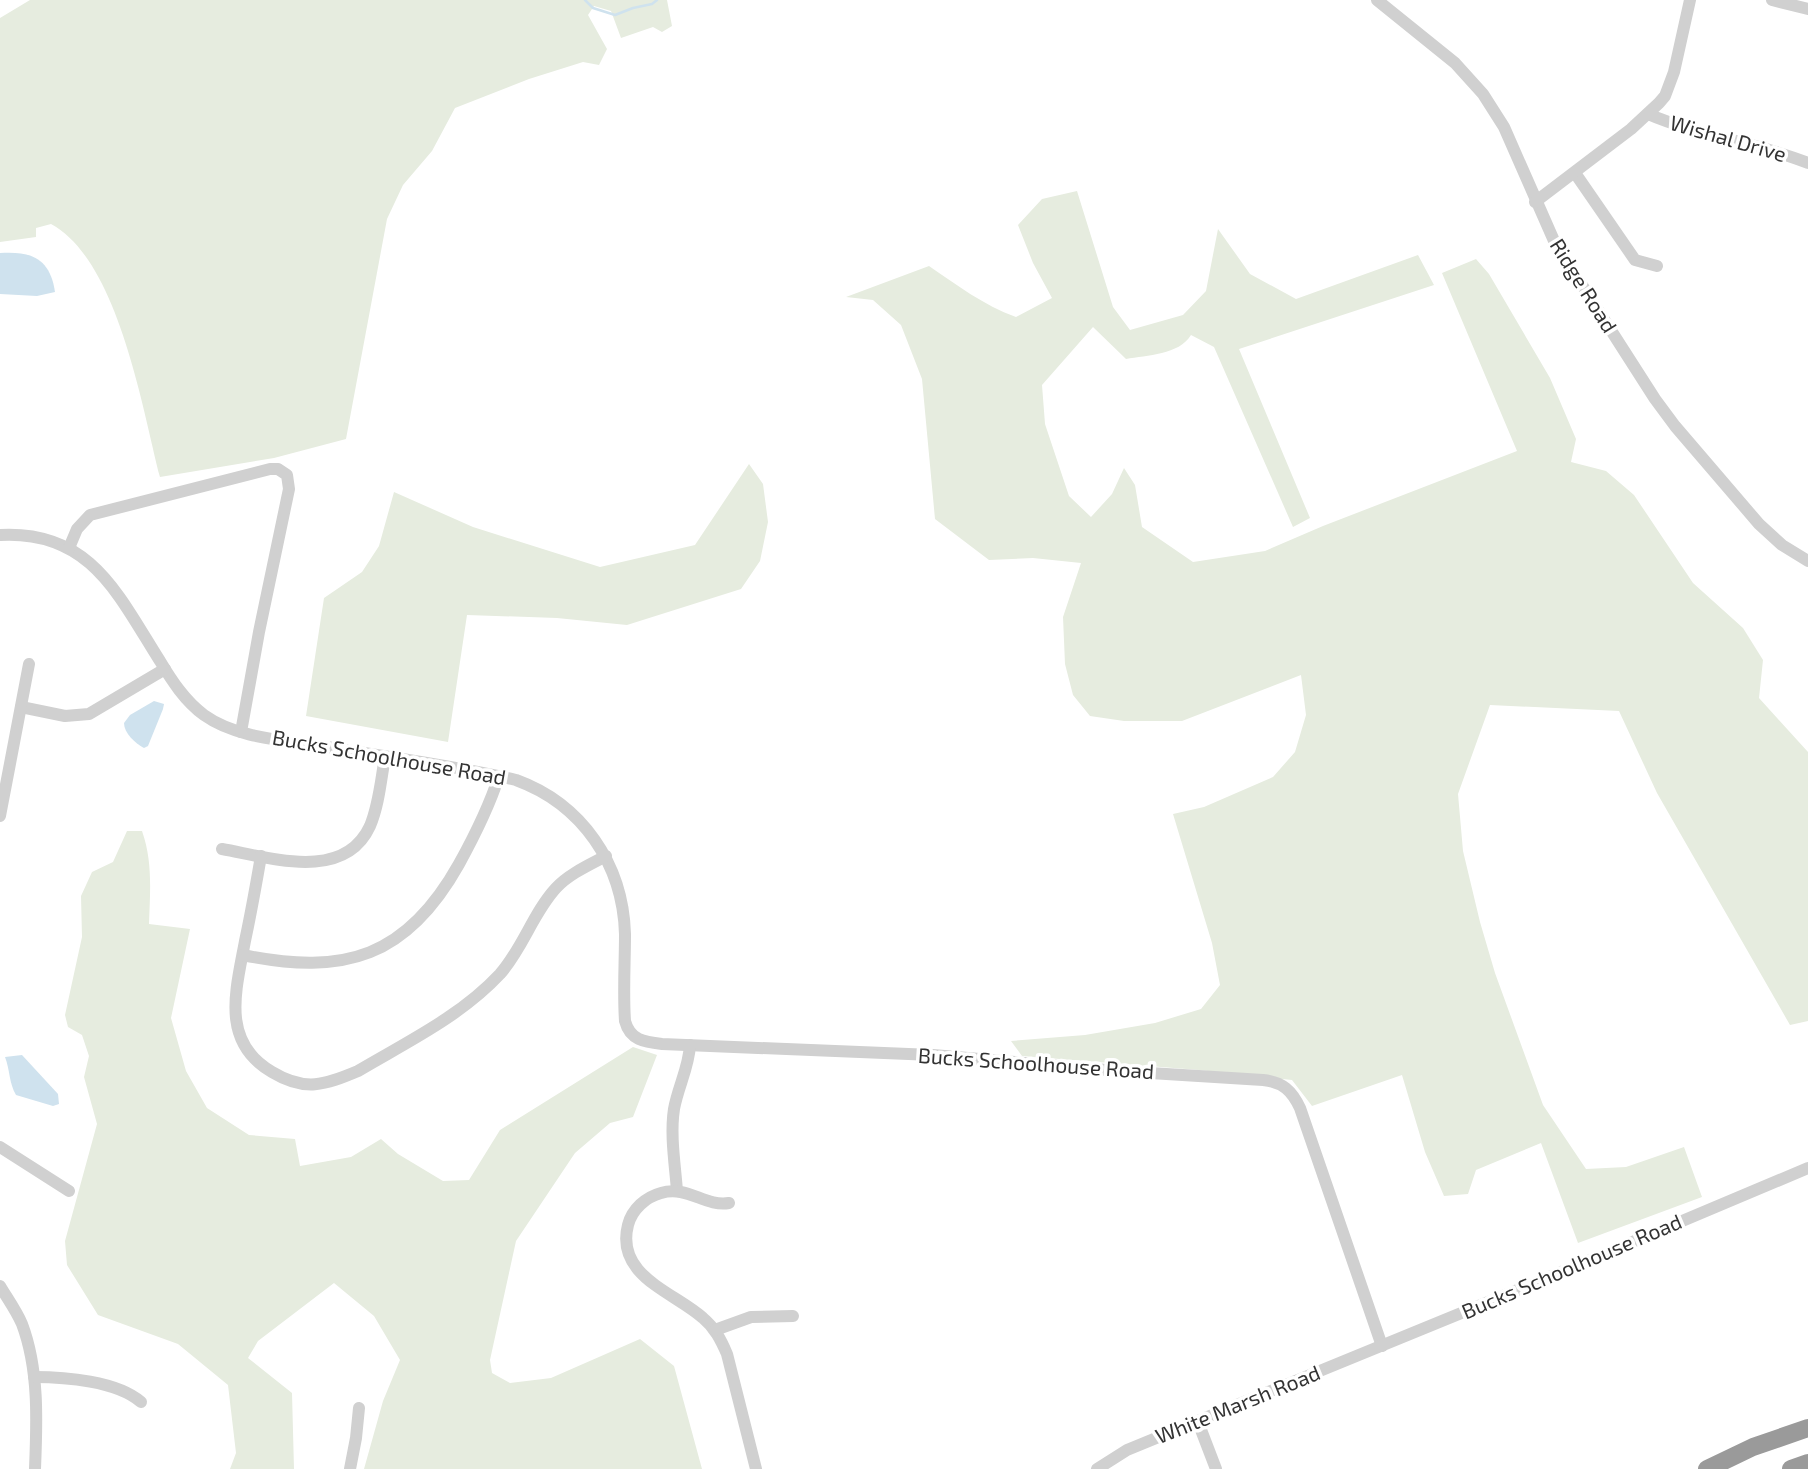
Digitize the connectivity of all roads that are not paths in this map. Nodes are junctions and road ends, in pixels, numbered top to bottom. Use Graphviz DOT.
graph roads {
  1 [pos="1377,0"];
  2 [pos="1690,0"];
  3 [pos="1772,0"];
  4 [pos="1808,9"];
  5 [pos="1648,114"];
  6 [pos="1808,163"];
  7 [pos="1575,173"];
  8 [pos="1535,202"];
  9 [pos="1657,266"];
  10 [pos="0,535"];
  11 [pos="69,548"];
  12 [pos="1808,561"];
  13 [pos="29,664"];
  14 [pos="164,669"];
  15 [pos="21,707"];
  16 [pos="241,732"];
  17 [pos="385,757"];
  18 [pos="499,776"];
  19 [pos="0,816"];
  20 [pos="222,849"];
  21 [pos="261,856"];
  22 [pos="606,856"];
  23 [pos="243,955"];
  24 [pos="690,1045"];
  25 [pos="0,1147"];
  26 [pos="1808,1168"];
  27 [pos="69,1191"];
  28 [pos="677,1191"];
  29 [pos="729,1203"];
  30 [pos="0,1286"];
  31 [pos="793,1316"];
  32 [pos="715,1330"];
  33 [pos="1382,1346"];
  34 [pos="34,1377"];
  35 [pos="141,1402"];
  36 [pos="359,1408"];
  37 [pos="1198,1422"];
  38 [pos="1808,1428"];
  39 [pos="1808,1463"];
  40 [pos="35,1469"];
  41 [pos="350,1469"];
  42 [pos="756,1469"];
  43 [pos="1097,1469"];
  44 [pos="1216,1469"];
  45 [pos="1707,1469"];
  46 [pos="1791,1469"];
  1 -- 8 [label="street, Ridge Road"];
  2 -- 5 [label="street"];
  3 -- 4 [label="street"];
  5 -- 6 [label="street, Wishal Drive"];
  5 -- 7 [label="street"];
  7 -- 8 [label="street"];
  7 -- 9 [label="street"];
  8 -- 12 [label="street, Ridge Road"];
  10 -- 11 [label="street, Bucks Schoolhouse Road"];
  11 -- 14 [label="street, Bucks Schoolhouse Road"];
  11 -- 16 [label="street"];
  13 -- 15 [label="street"];
  14 -- 15 [label="street"];
  14 -- 16 [label="street, Bucks Schoolhouse Road"];
  15 -- 19 [label="street"];
  16 -- 17 [label="street, Bucks Schoolhouse Road"];
  17 -- 18 [label="street, Bucks Schoolhouse Road"];
  17 -- 21 [label="street"];
  18 -- 22 [label="street, Bucks Schoolhouse Road"];
  18 -- 23 [label="street"];
  20 -- 21 [label="street"];
  21 -- 23 [label="street"];
  22 -- 23 [label="street"];
  22 -- 24 [label="street, Bucks Schoolhouse Road"];
  24 -- 28 [label="street"];
  24 -- 33 [label="street, Bucks Schoolhouse Road"];
  25 -- 27 [label="street"];
  26 -- 33 [label="street, Bucks Schoolhouse Road"];
  28 -- 29 [label="street"];
  28 -- 32 [label="street"];
  30 -- 34 [label="street"];
  31 -- 32 [label="street"];
  32 -- 42 [label="street"];
  33 -- 37 [label="street, White Marsh Road"];
  34 -- 35 [label="street"];
  34 -- 40 [label="street"];
  36 -- 41 [label="street"];
  37 -- 43 [label="street, White Marsh Road"];
  37 -- 44 [label="street"];
  38 -- 45 [label="highway"];
  39 -- 46 [label="highway"];
}
